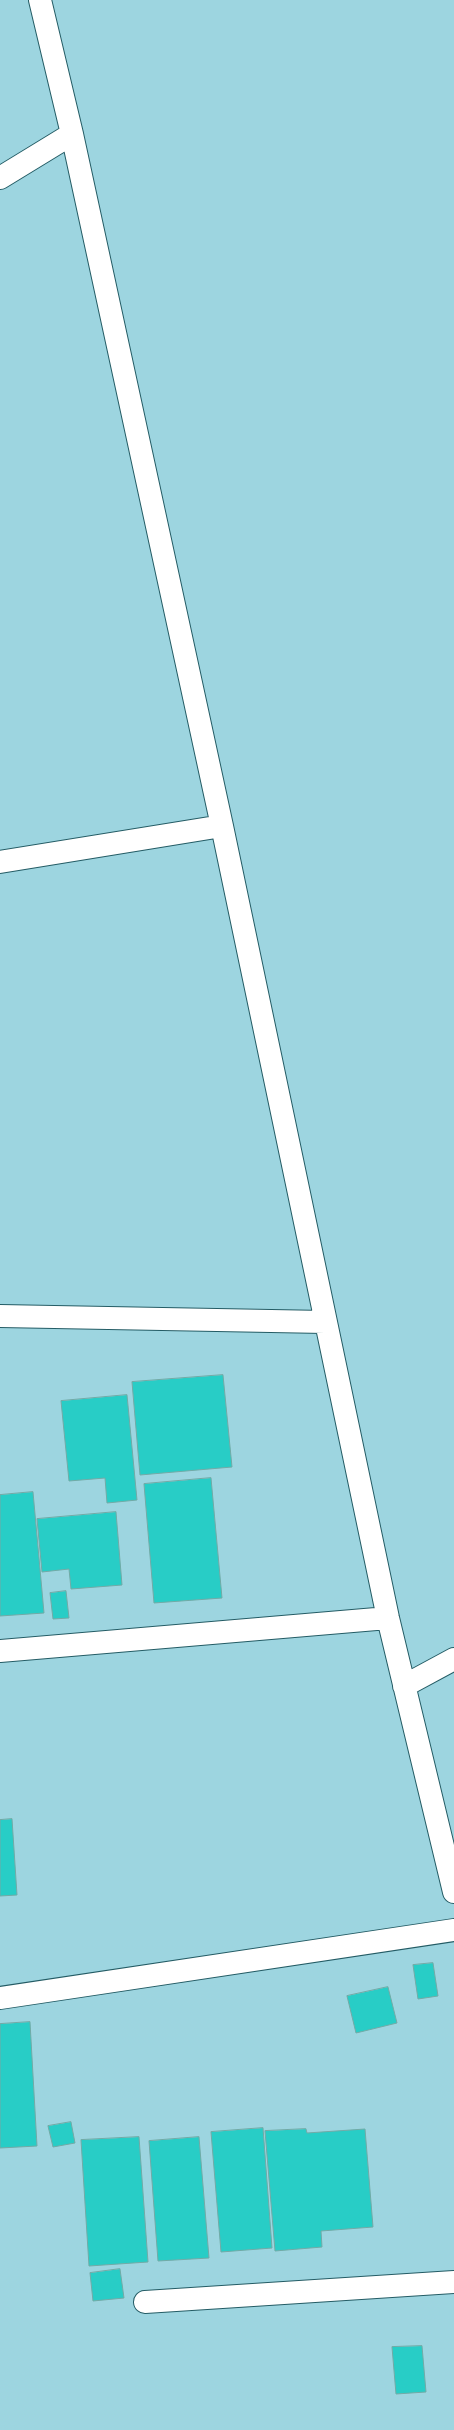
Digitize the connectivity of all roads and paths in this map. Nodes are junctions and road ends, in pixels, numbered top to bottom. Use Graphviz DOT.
graph roads {
  1 [pos="40,0"];
  2 [pos="72,134"];
  3 [pos="0,178"];
  4 [pos="222,826"];
  5 [pos="0,862"];
  6 [pos="0,1316"];
  7 [pos="326,1322"];
  8 [pos="388,1618"];
  9 [pos="0,1651"];
  10 [pos="454,1659"];
  11 [pos="404,1686"];
  12 [pos="454,1892"];
  13 [pos="454,1930"];
  14 [pos="0,1998"];
  15 [pos="454,2282"];
  16 [pos="145,2302"];
  1 -- 2 [label="street"];
  2 -- 3 [label="street"];
  2 -- 4 [label="street"];
  4 -- 5 [label="street"];
  4 -- 7 [label="street"];
  6 -- 7 [label="street"];
  7 -- 8 [label="street"];
  8 -- 9 [label="street"];
  8 -- 11 [label="street"];
  10 -- 11 [label="street"];
  11 -- 12 [label="street"];
  13 -- 14 [label="street"];
  15 -- 16 [label="street"];
}
